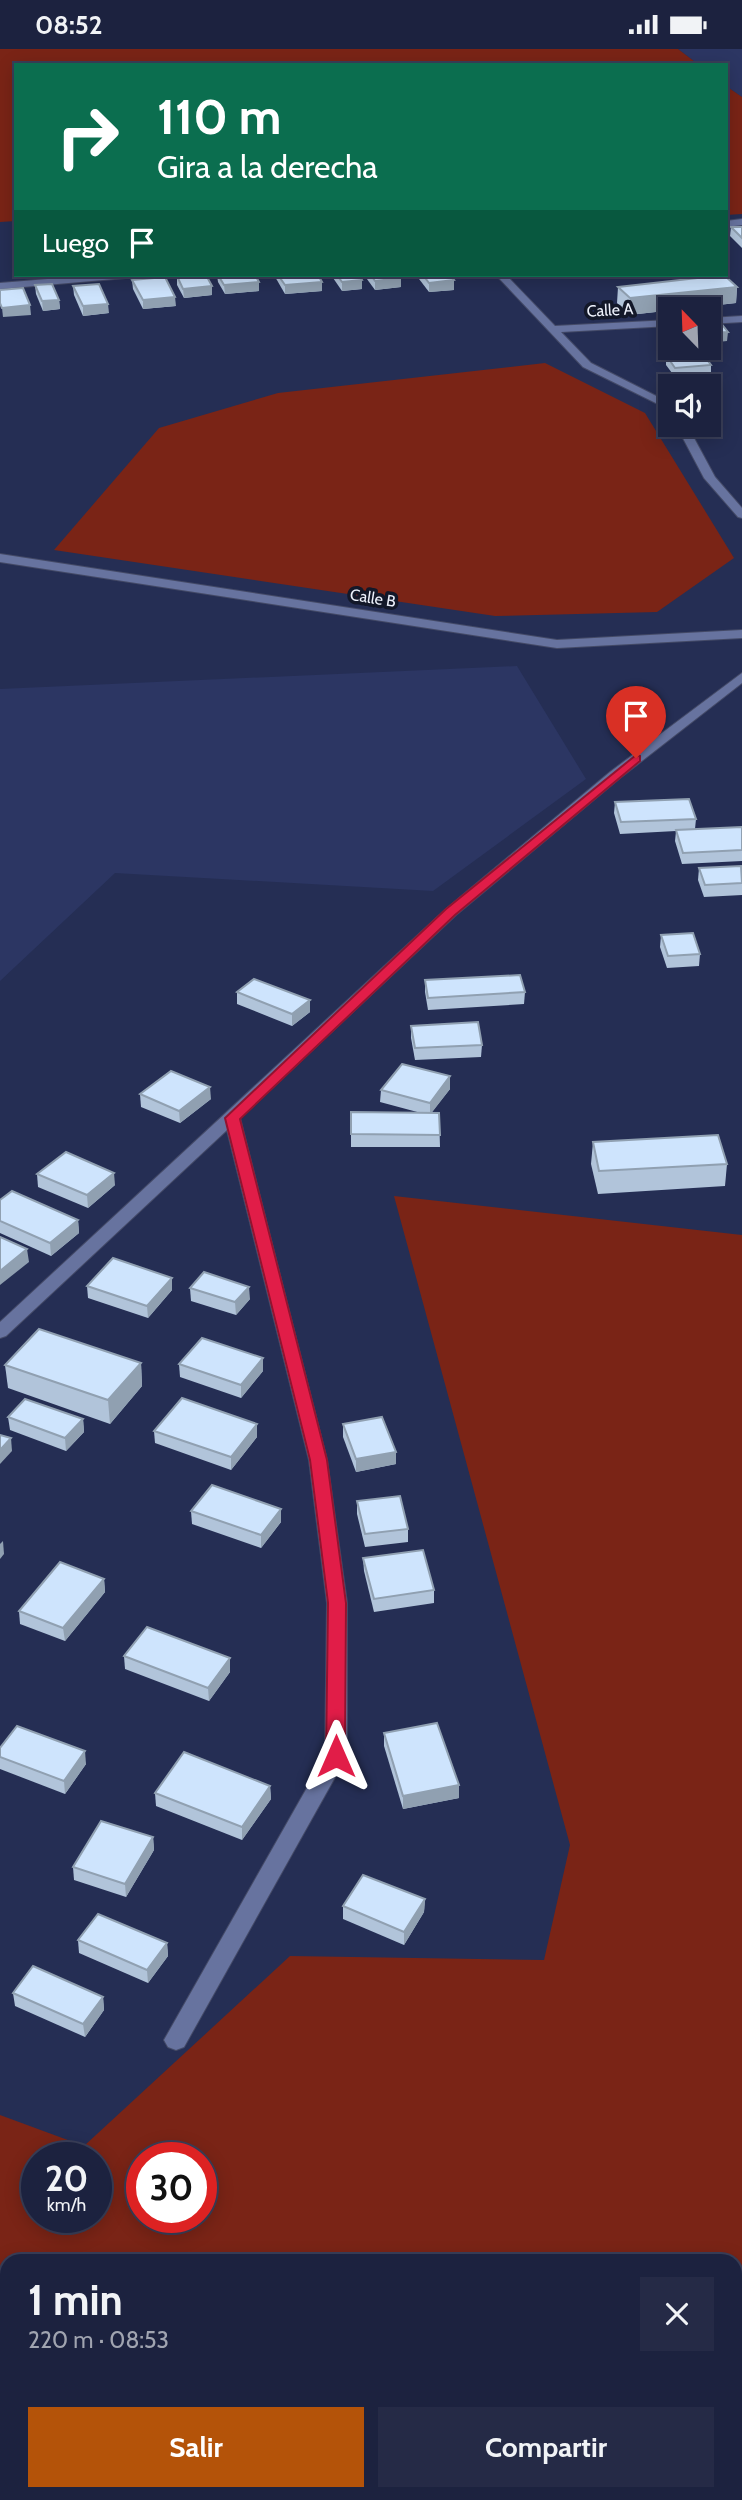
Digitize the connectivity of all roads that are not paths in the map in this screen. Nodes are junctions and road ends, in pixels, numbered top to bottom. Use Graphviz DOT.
graph roads {
  1 [pos="103,277"];
  2 [pos="503,277"];
  3 [pos="0,286"];
  4 [pos="742,319"];
  5 [pos="721,320"];
  6 [pos="658,324"];
  7 [pos="551,329"];
  8 [pos="658,401"];
  9 [pos="688,437"];
  10 [pos="742,515"];
  11 [pos="0,558"];
  12 [pos="742,634"];
  13 [pos="742,677"];
  14 [pos="232,1118"];
  15 [pos="0,1332"];
  16 [pos="176,2039"];
  1 -- 3 [label="street"];
  2 -- 7 [label="street"];
  4 -- 5 [label="street"];
  6 -- 7 [label="street, Calle A"];
  7 -- 8 [label="street"];
  9 -- 10 [label="street"];
  11 -- 12 [label="street, Calle B"];
  13 -- 14 [label="street"];
  14 -- 15 [label="street"];
  14 -- 16 [label="street"];
}
